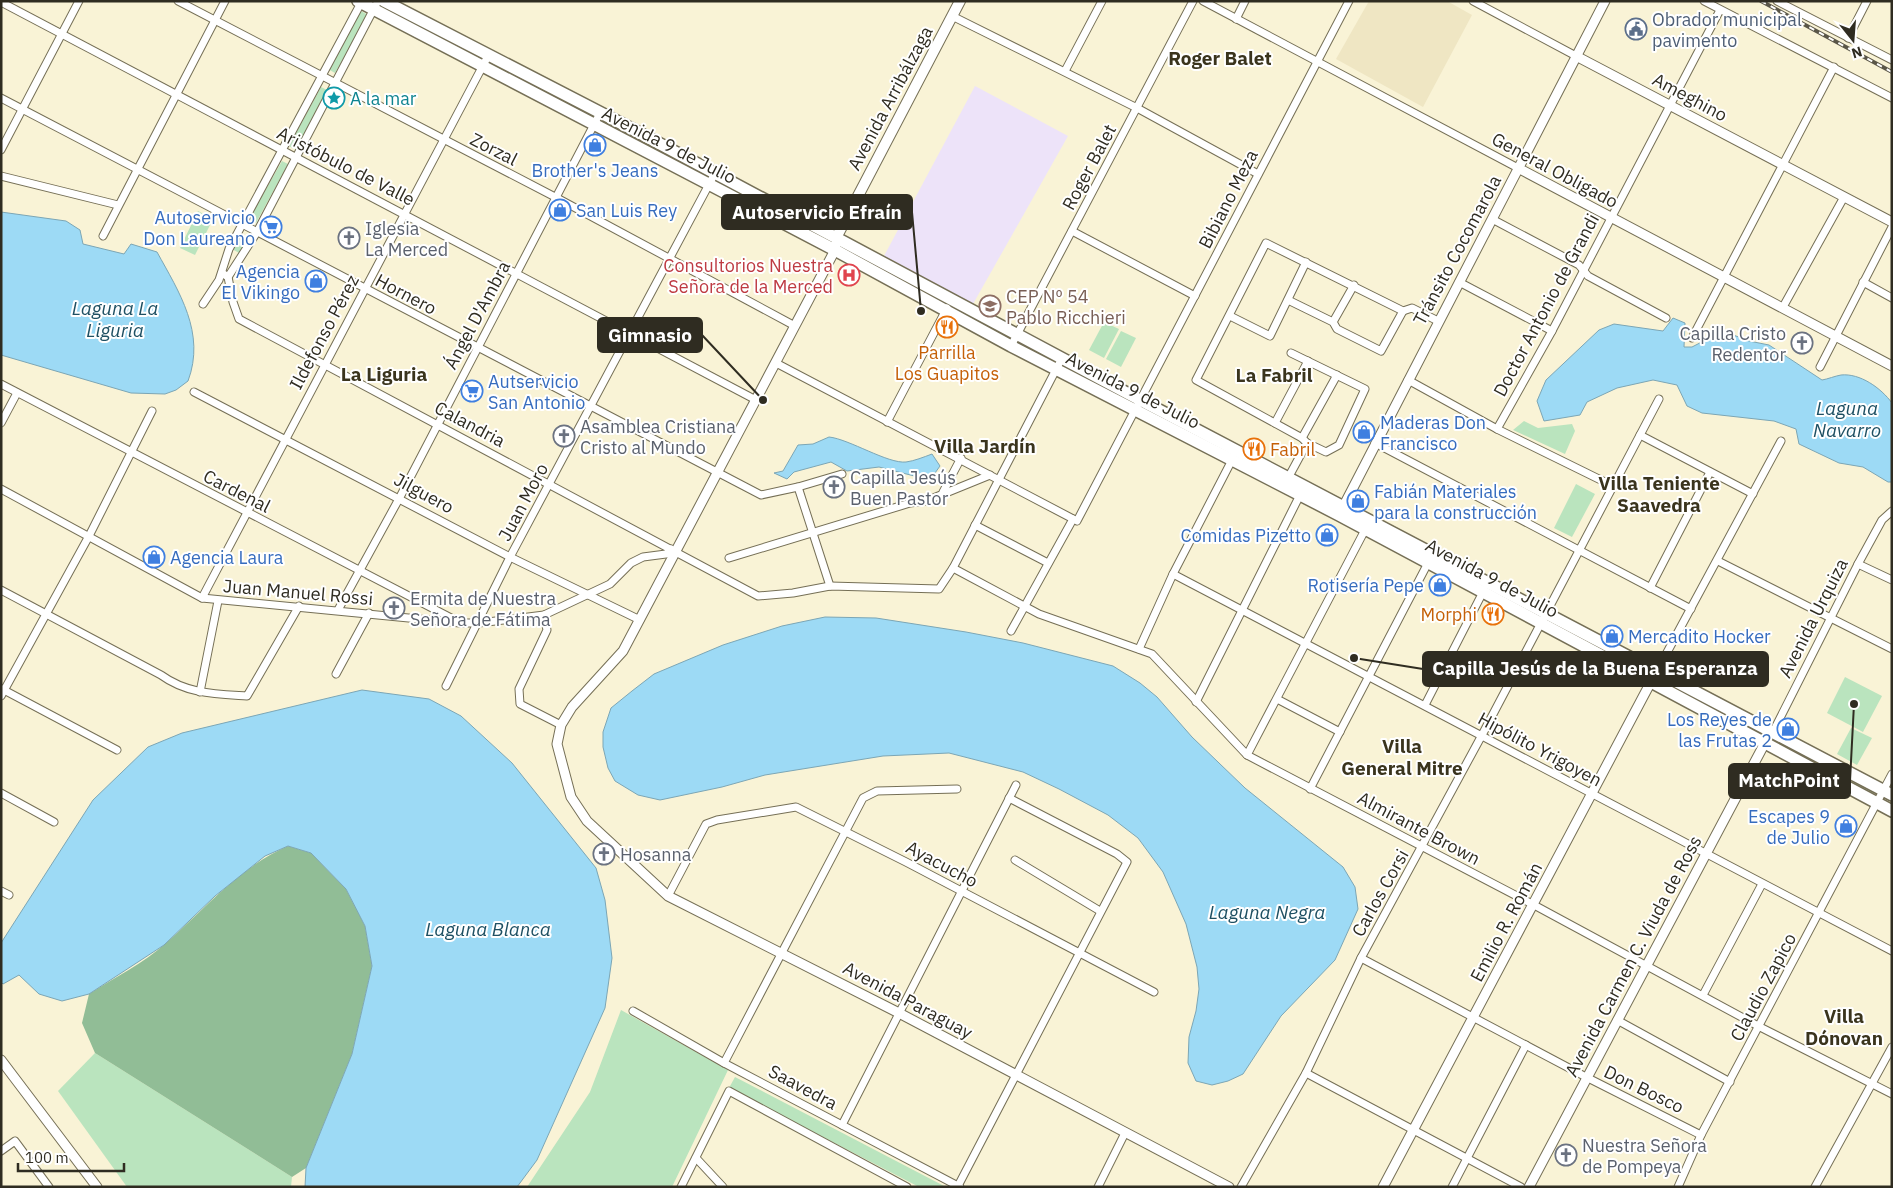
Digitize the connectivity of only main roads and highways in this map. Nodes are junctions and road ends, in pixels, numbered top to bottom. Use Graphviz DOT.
graph roads {
  1 [pos="384,1"];
  2 [pos="960,1"];
  3 [pos="361,2"];
  4 [pos="376,5"];
  5 [pos="485,60"];
  6 [pos="711,180"];
  7 [pos="836,238"];
  8 [pos="949,304"];
  9 [pos="1137,405"];
  10 [pos="1654,676"];
  11 [pos="1887,793"];
  12 [pos="1892,810"];
  1 -- 5 [label="main road, Avenida 9 de Julio"];
  2 -- 7 [label="main road, Avenida Arribálzaga"];
  3 -- 4 [label="main road, Avenida 9 de Julio"];
  4 -- 5 [label="main road, Avenida 9 de Julio"];
  5 -- 6 [label="main road, Avenida 9 de Julio"];
  5 -- 6 [label="main road, Avenida 9 de Julio"];
  6 -- 7 [label="main road, Avenida 9 de Julio"];
  6 -- 8 [label="main road, Avenida 9 de Julio"];
  7 -- 8 [label="main road, Avenida 9 de Julio"];
  8 -- 9 [label="main road, Avenida 9 de Julio"];
  8 -- 9 [label="main road, Avenida 9 de Julio"];
  9 -- 10 [label="main road, Avenida 9 de Julio"];
  10 -- 11 [label="main road, Avenida 9 de Julio"];
  10 -- 12 [label="main road, Avenida 9 de Julio"];
}
